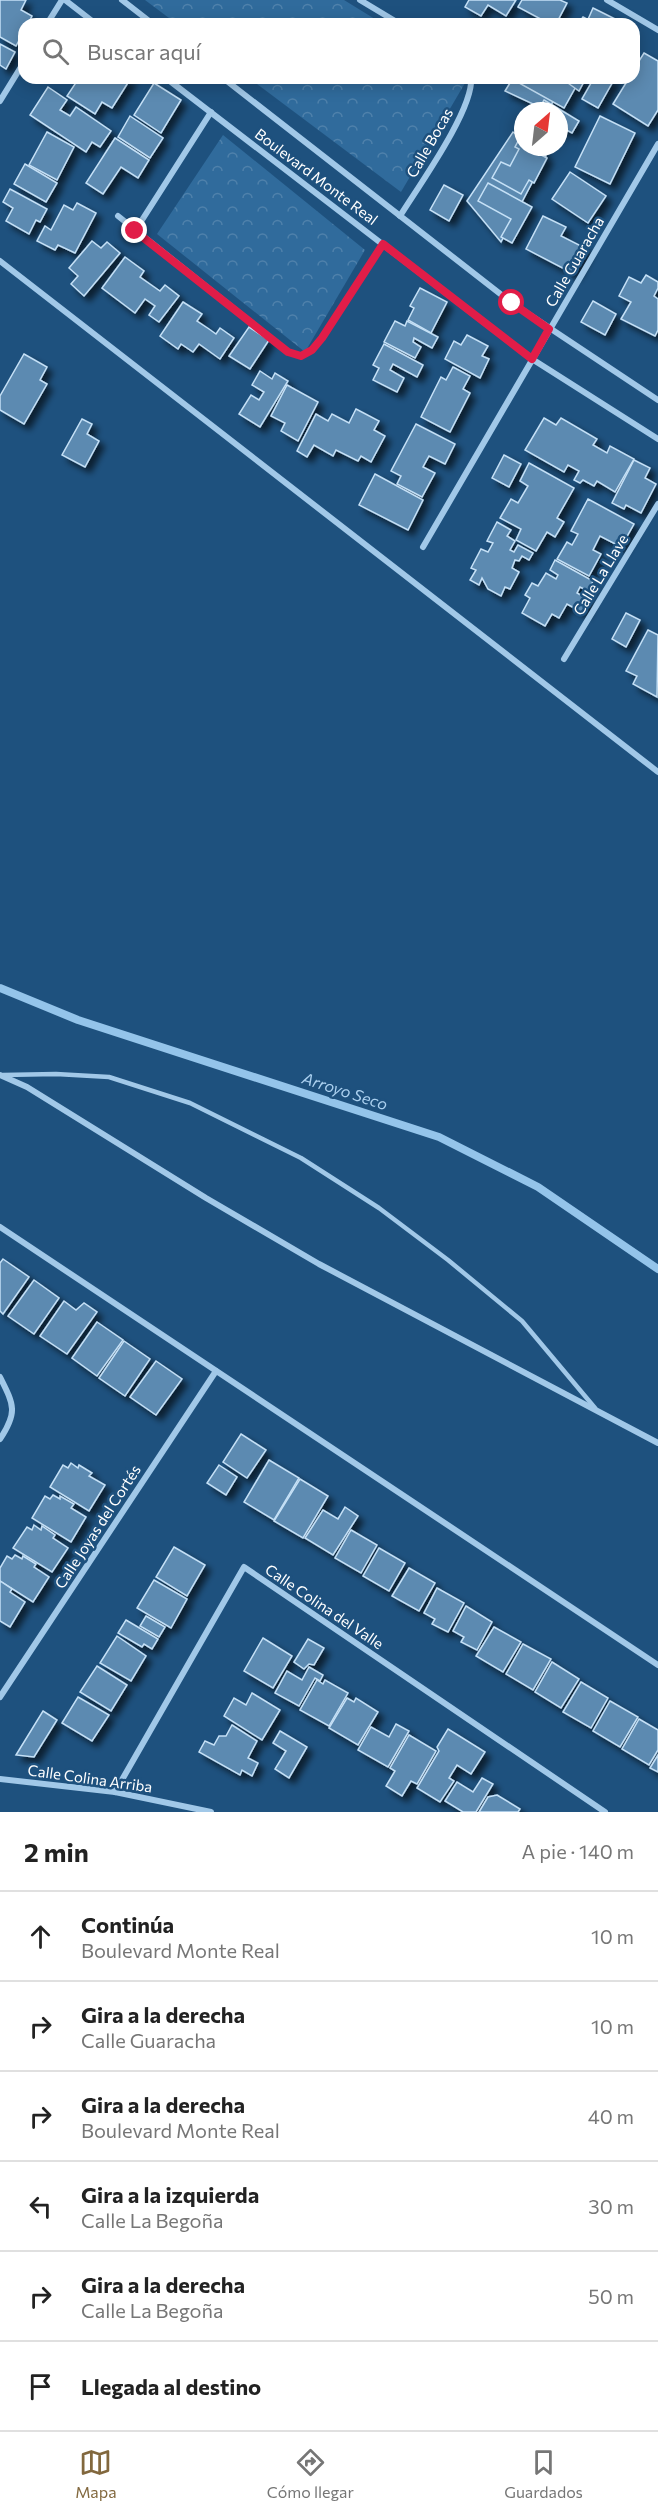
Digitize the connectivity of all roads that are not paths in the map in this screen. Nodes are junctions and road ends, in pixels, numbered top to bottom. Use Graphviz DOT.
graph roads {
  1 [pos="63,0"];
  2 [pos="123,0"];
  3 [pos="360,0"];
  4 [pos="607,0"];
  5 [pos="51,18"];
  6 [pos="88,18"];
  7 [pos="146,18"];
  8 [pos="390,18"];
  9 [pos="638,18"];
  10 [pos="640,19"];
  11 [pos="658,30"];
  12 [pos="18,72"];
  13 [pos="174,84"];
  14 [pos="231,84"];
  15 [pos="470,84"];
  16 [pos="0,101"];
  17 [pos="211,112"];
  18 [pos="658,144"];
  19 [pos="118,216"];
  20 [pos="400,216"];
  21 [pos="135,231"];
  22 [pos="383,244"];
  23 [pos="0,261"];
  24 [pos="549,329"];
  25 [pos="532,359"];
  26 [pos="658,400"];
  27 [pos="658,439"];
  28 [pos="658,504"];
  29 [pos="423,547"];
  30 [pos="564,659"];
  31 [pos="658,772"];
  32 [pos="0,1075"];
  33 [pos="0,1227"];
  34 [pos="216,1371"];
  35 [pos="0,1377"];
  36 [pos="596,1408"];
  37 [pos="0,1439"];
  38 [pos="658,1443"];
  39 [pos="658,1665"];
  40 [pos="0,1697"];
  41 [pos="0,1779"];
  42 [pos="115,1792"];
  43 [pos="212,1812"];
  44 [pos="605,1812"];
  1 -- 5 [label="street"];
  1 -- 6 [label="street"];
  2 -- 7 [label="street"];
  3 -- 8 [label="street"];
  4 -- 9 [label="street"];
  10 -- 11 [label="street"];
  12 -- 16 [label="street"];
  13 -- 17 [label="street, Boulevard Monte Real"];
  14 -- 20 [label="street, Boulevard Monte Real"];
  15 -- 20 [label="street, Calle Bocas"];
  17 -- 21 [label="street"];
  17 -- 22 [label="street, Boulevard Monte Real"];
  18 -- 24 [label="street, Calle Guaracha"];
  19 -- 21 [label="street"];
  20 -- 24 [label="street, Boulevard Monte Real"];
  21 -- 22 [label="street"];
  22 -- 25 [label="street, Boulevard Monte Real"];
  23 -- 31 [label="street"];
  24 -- 25 [label="street, Calle Guaracha"];
  24 -- 26 [label="street, Boulevard Monte Real"];
  25 -- 27 [label="street, Boulevard Monte Real"];
  25 -- 29 [label="street, Calle Guaracha"];
  28 -- 30 [label="street, Calle La Llave"];
  32 -- 36 [label="street"];
  32 -- 36 [label="lane"];
  33 -- 34 [label="street"];
  34 -- 39 [label="street"];
  34 -- 40 [label="street, Calle Joyas del Cortés"];
  35 -- 37 [label="street"];
  36 -- 38 [label="street"];
  41 -- 42 [label="street, Calle Colina Arriba"];
  42 -- 43 [label="street, Calle Colina Arriba"];
  42 -- 44 [label="street, Calle Colina del Valle"];
}
